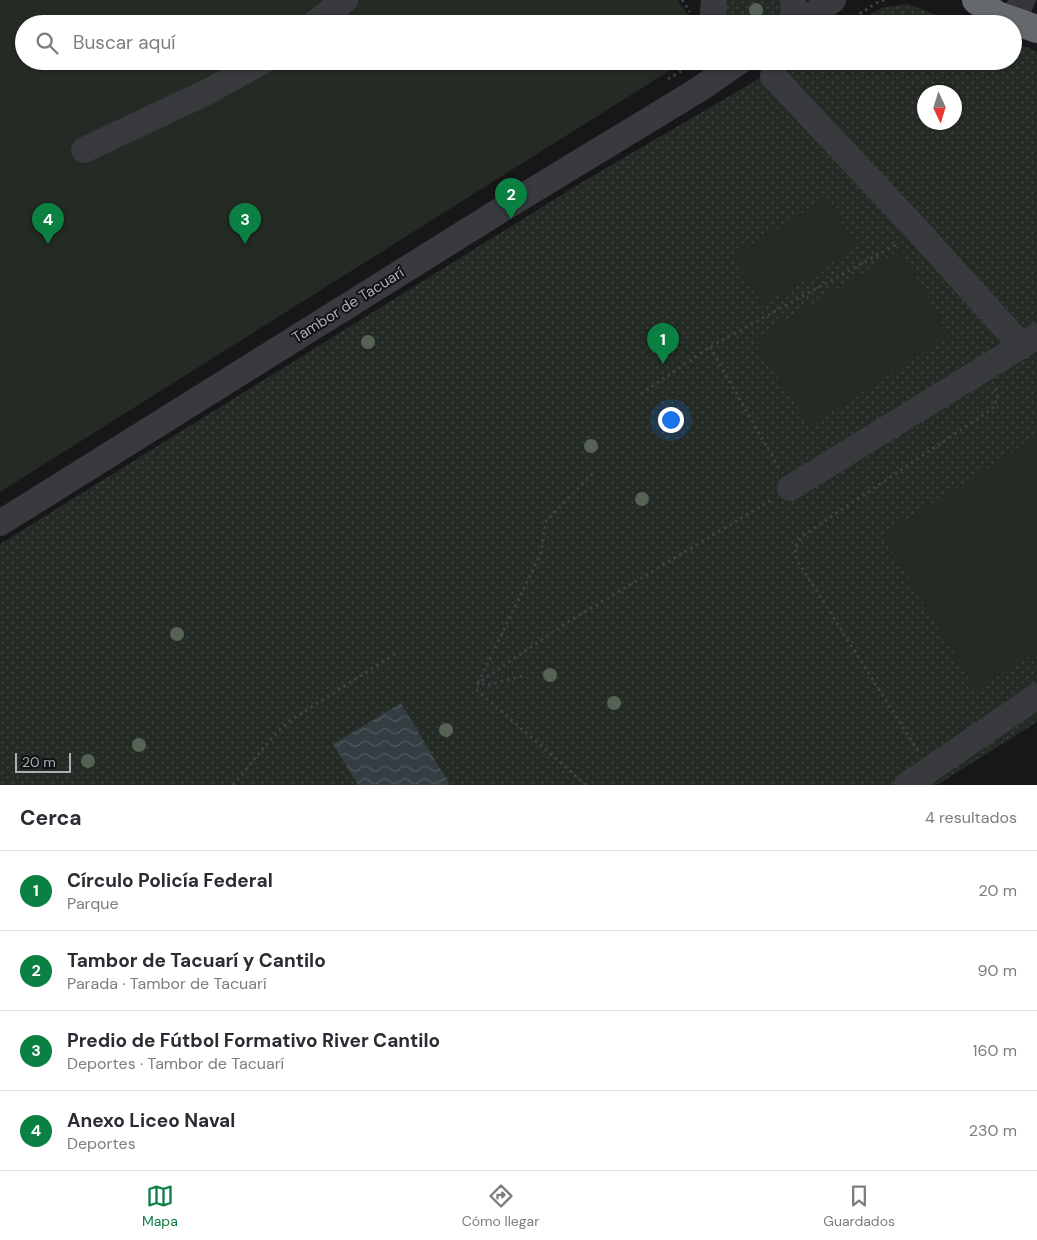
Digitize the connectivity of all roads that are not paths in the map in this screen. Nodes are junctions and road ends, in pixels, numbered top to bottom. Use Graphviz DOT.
graph roads {
  1 [pos="345,0"];
  2 [pos="793,0"];
  3 [pos="833,0"];
  4 [pos="976,0"];
  5 [pos="326,15"];
  6 [pos="793,15"];
  7 [pos="811,15"];
  8 [pos="997,15"];
  9 [pos="1022,24"];
  10 [pos="1037,29"];
  11 [pos="247,70"];
  12 [pos="703,70"];
  13 [pos="717,70"];
  14 [pos="773,76"];
  15 [pos="691,80"];
  16 [pos="84,150"];
  17 [pos="1029,341"];
  18 [pos="790,488"];
  19 [pos="0,524"];
  20 [pos="1037,696"];
  21 [pos="907,785"];
  1 -- 5 [label="street"];
  2 -- 6 [label="street"];
  3 -- 7 [label="street"];
  4 -- 8 [label="highway"];
  9 -- 10 [label="highway"];
  11 -- 16 [label="street"];
  12 -- 15 [label="street"];
  13 -- 15 [label="street, Tambor de Tacuarí"];
  14 -- 17 [label="street"];
  15 -- 19 [label="street, Tambor de Tacuarí"];
  17 -- 18 [label="street"];
  20 -- 21 [label="street"];
}
